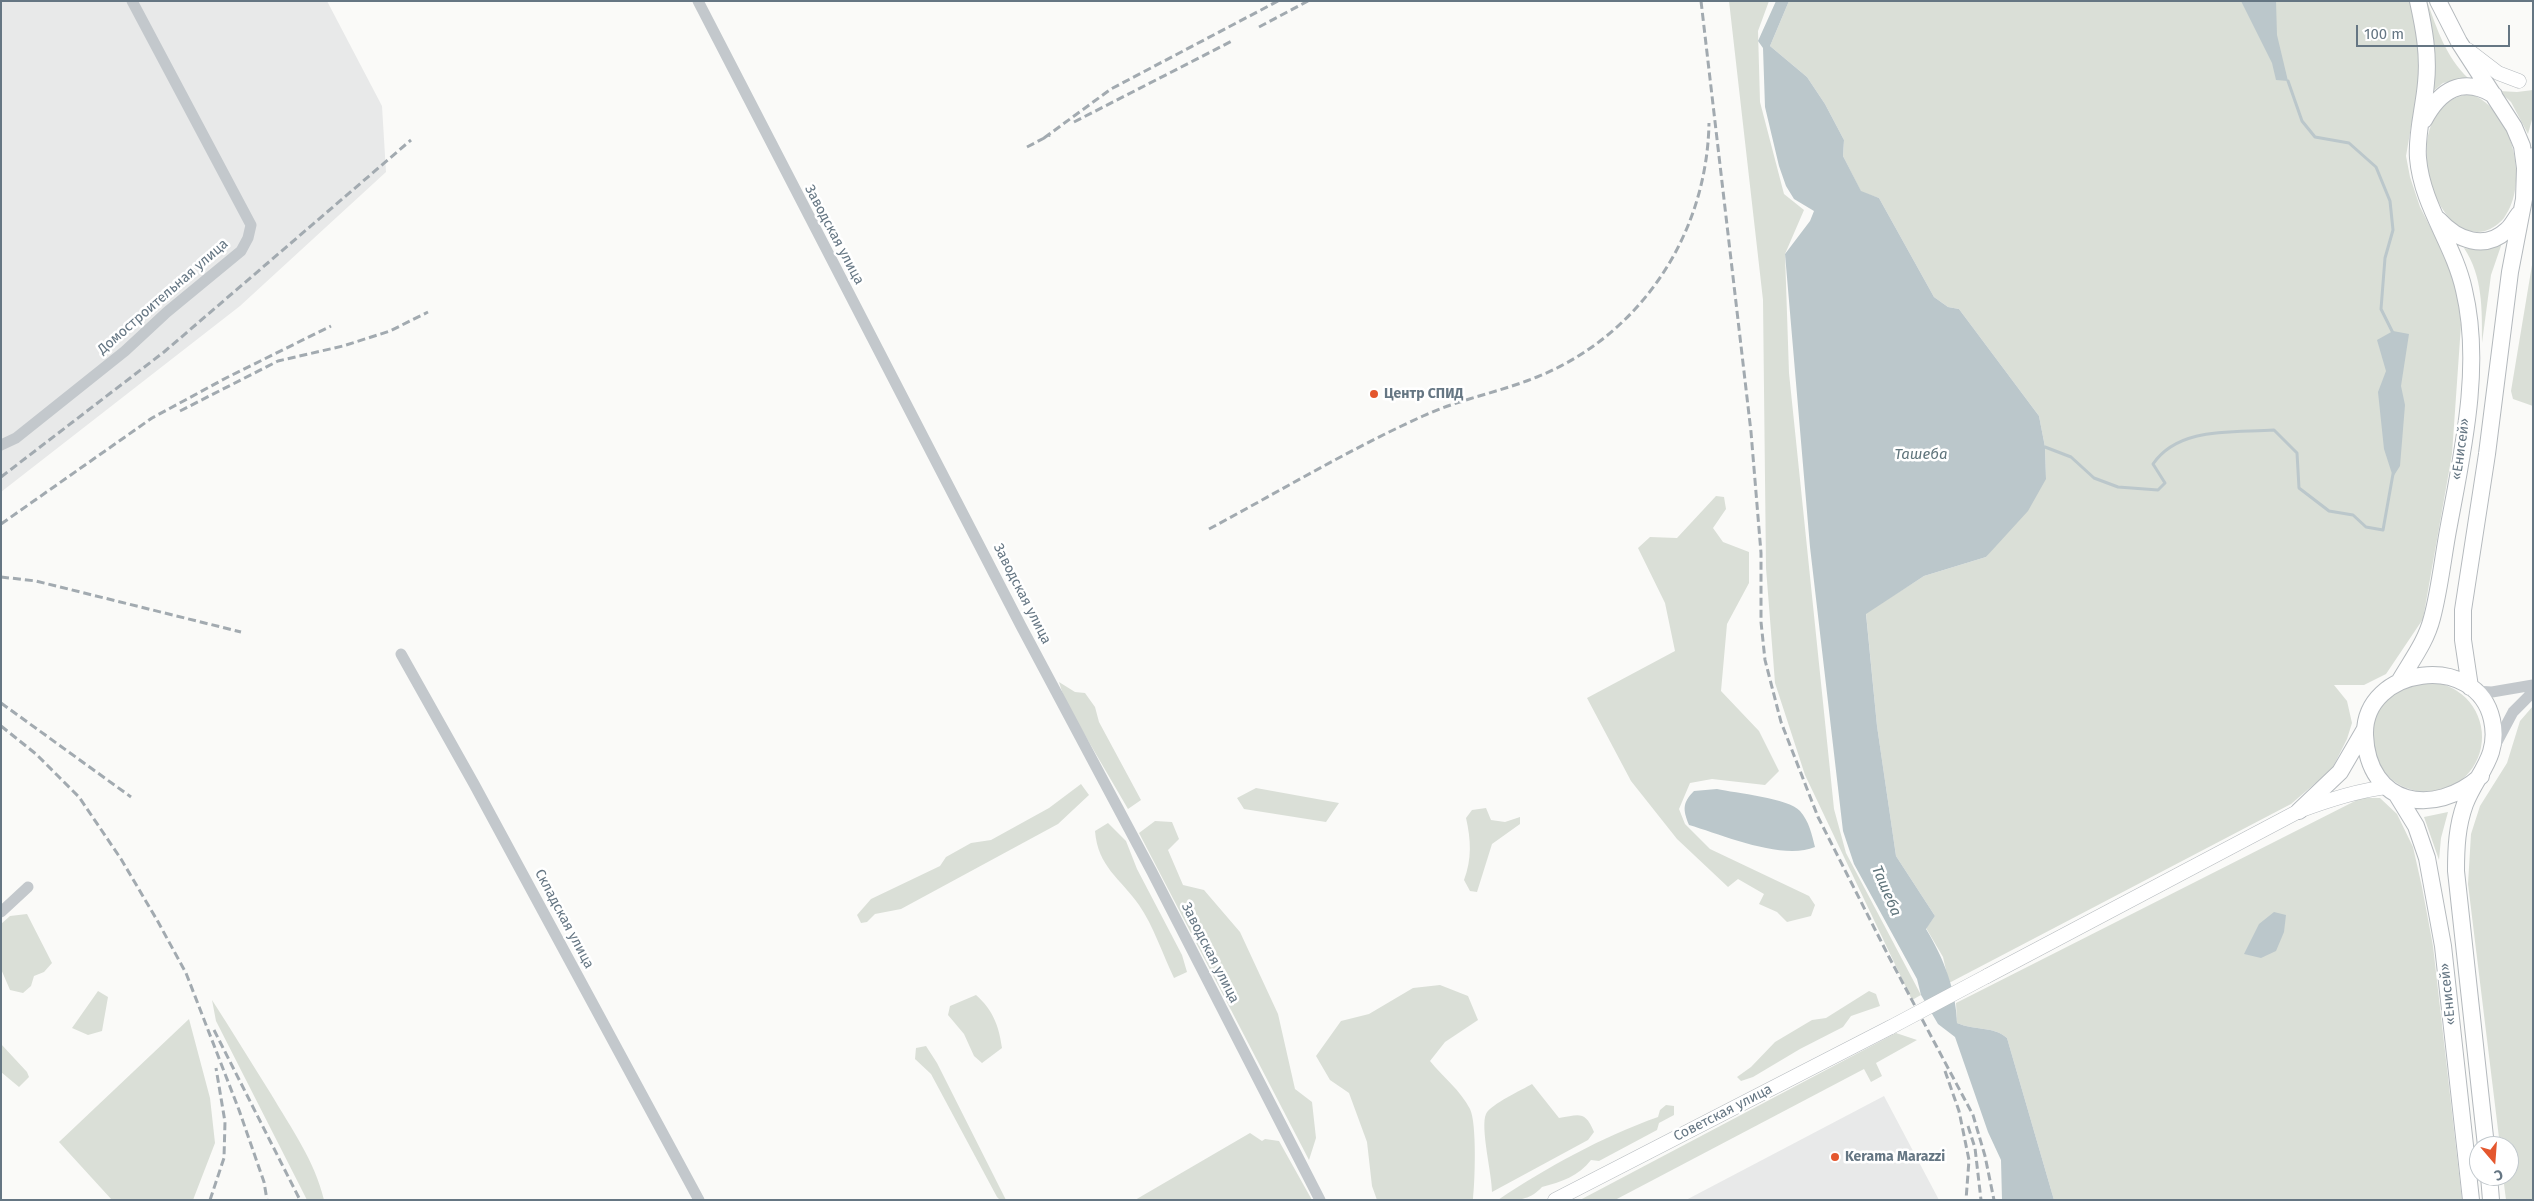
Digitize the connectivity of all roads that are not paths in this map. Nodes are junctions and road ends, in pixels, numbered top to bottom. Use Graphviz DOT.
graph roads {
  1 [pos="132,1"];
  2 [pos="698,1"];
  3 [pos="2418,1"];
  4 [pos="2438,1"];
  5 [pos="2459,42"];
  6 [pos="2533,78"];
  7 [pos="2518,81"];
  8 [pos="2483,88"];
  9 [pos="2422,124"];
  10 [pos="2533,155"];
  11 [pos="2525,187"];
  12 [pos="2520,212"];
  13 [pos="2433,213"];
  14 [pos="1,445"];
  15 [pos="401,654"];
  16 [pos="2400,682"];
  17 [pos="2533,685"];
  18 [pos="2472,689"];
  19 [pos="2533,692"];
  20 [pos="2365,729"];
  21 [pos="2493,750"];
  22 [pos="2480,776"];
  23 [pos="2392,791"];
  24 [pos="2299,811"];
  25 [pos="28,887"];
  26 [pos="1,912"];
  27 [pos="2485,1136"];
  28 [pos="2490,1186"];
  29 [pos="698,1200"];
  30 [pos="1320,1200"];
  31 [pos="1554,1200"];
  32 [pos="2471,1200"];
  33 [pos="2492,1200"];
  1 -- 14 [label="street, Домостроительная улица"];
  2 -- 30 [label="street, Заводская улица"];
  3 -- 9 [label="highway, «Енисей»"];
  4 -- 5 [label="highway, «Енисей»"];
  5 -- 7 [label="main road"];
  5 -- 8 [label="highway, «Енисей»"];
  6 -- 7 [label="main road"];
  7 -- 8 [label="main road"];
  8 -- 9 [label="highway, «Енисей»"];
  8 -- 11 [label="highway, «Енисей»"];
  9 -- 13 [label="highway, «Енисей»"];
  10 -- 11 [label="main road"];
  11 -- 12 [label="highway, «Енисей»"];
  12 -- 13 [label="highway, «Енисей»"];
  12 -- 18 [label="highway, «Енисей»"];
  13 -- 16 [label="highway, «Енисей»"];
  15 -- 29 [label="street, Складская улица"];
  16 -- 18 [label="highway, «Енисей»"];
  16 -- 20 [label="highway, «Енисей»"];
  17 -- 18 [label="street"];
  18 -- 21 [label="highway, «Енисей»"];
  19 -- 21 [label="street"];
  20 -- 23 [label="highway, «Енисей»"];
  20 -- 24 [label="highway"];
  21 -- 22 [label="highway, «Енисей»"];
  22 -- 23 [label="highway, «Енисей»"];
  22 -- 27 [label="highway, «Енисей»"];
  23 -- 24 [label="main road, Советская улица"];
  23 -- 32 [label="highway, «Енисей»"];
  24 -- 31 [label="main road, Советская улица, bridge"];
  25 -- 26 [label="street"];
  28 -- 33 [label="highway"];
}
